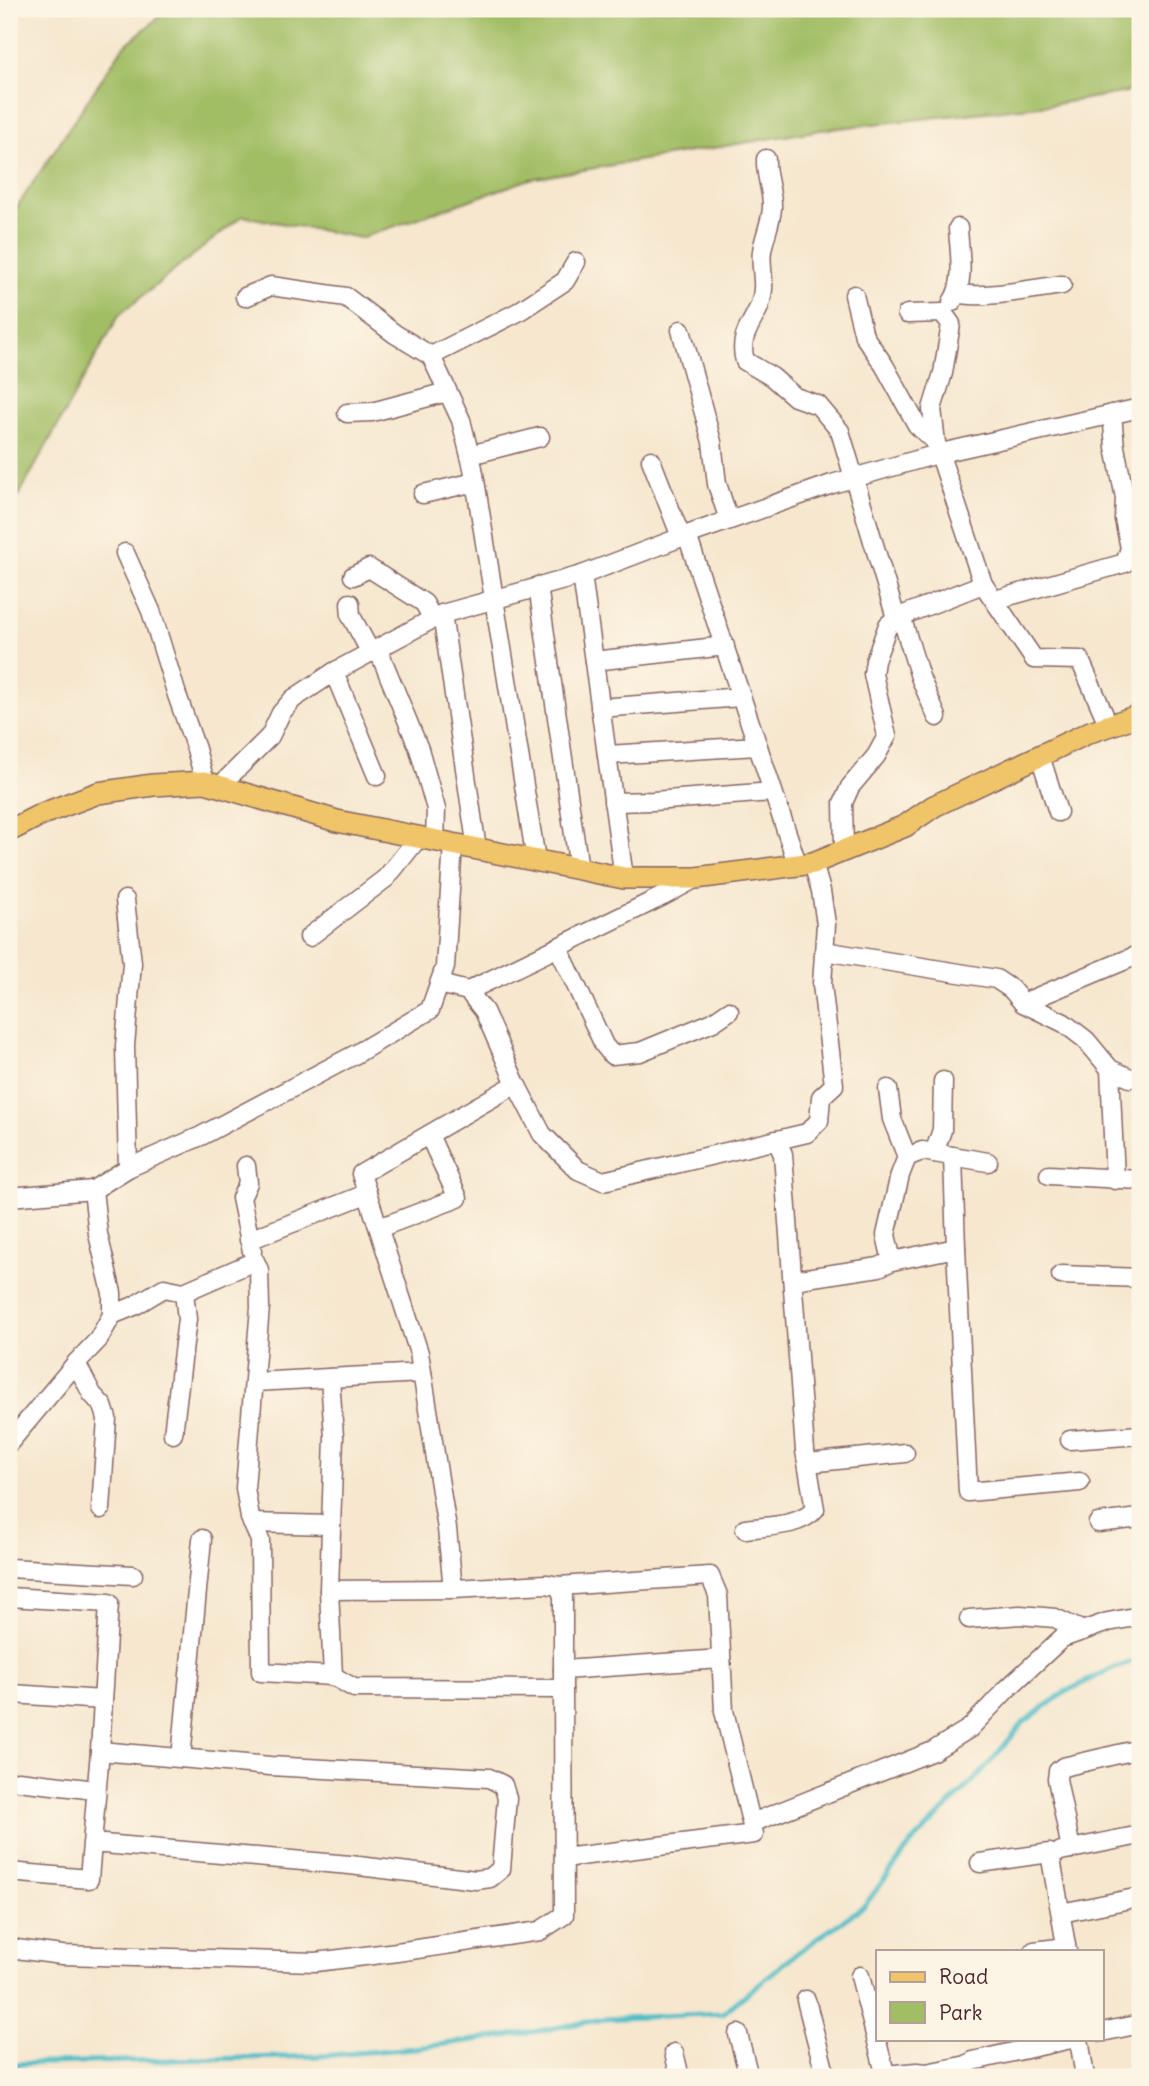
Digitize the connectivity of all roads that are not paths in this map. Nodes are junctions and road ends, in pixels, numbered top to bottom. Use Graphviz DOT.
graph roads {
  1 [pos="766,159"];
  2 [pos="958,228"];
  3 [pos="576,262"];
  4 [pos="1062,285"];
  5 [pos="958,293"];
  6 [pos="854,295"];
  7 [pos="245,297"];
  8 [pos="943,313"];
  9 [pos="907,314"];
  10 [pos="681,330"];
  11 [pos="431,356"];
  12 [pos="447,392"];
  13 [pos="1140,408"];
  14 [pos="347,413"];
  15 [pos="1112,414"];
  16 [pos="540,437"];
  17 [pos="938,448"];
  18 [pos="470,455"];
  19 [pos="651,460"];
  20 [pos="855,478"];
  21 [pos="475,482"];
  22 [pos="423,494"];
  23 [pos="1133,496"];
  24 [pos="729,520"];
  25 [pos="684,536"];
  26 [pos="125,553"];
  27 [pos="582,575"];
  28 [pos="353,576"];
  29 [pos="984,584"];
  30 [pos="538,586"];
  31 [pos="495,600"];
  32 [pos="995,600"];
  33 [pos="350,603"];
  34 [pos="438,617"];
  35 [pos="899,617"];
  36 [pos="724,646"];
  37 [pos="374,651"];
  38 [pos="594,661"];
  39 [pos="334,673"];
  40 [pos="741,696"];
  41 [pos="600,708"];
  42 [pos="1140,715"];
  43 [pos="937,717"];
  44 [pos="1109,726"];
  45 [pos="758,746"];
  46 [pos="607,755"];
  47 [pos="1040,756"];
  48 [pos="377,776"];
  49 [pos="212,784"];
  50 [pos="773,792"];
  51 [pos="614,802"];
  52 [pos="1058,812"];
  53 [pos="9,831"];
  54 [pos="436,841"];
  55 [pos="477,849"];
  56 [pos="844,851"];
  57 [pos="536,860"];
  58 [pos="806,865"];
  59 [pos="579,869"];
  60 [pos="624,878"];
  61 [pos="695,878"];
  62 [pos="125,900"];
  63 [pos="309,937"];
  64 [pos="558,947"];
  65 [pos="824,951"];
  66 [pos="1140,954"];
  67 [pos="439,984"];
  68 [pos="468,991"];
  69 [pos="1023,1003"];
  70 [pos="729,1011"];
  71 [pos="1110,1069"];
  72 [pos="1140,1077"];
  73 [pos="943,1081"];
  74 [pos="516,1084"];
  75 [pos="888,1089"];
  76 [pos="429,1135"];
  77 [pos="776,1140"];
  78 [pos="934,1153"];
  79 [pos="953,1156"];
  80 [pos="907,1157"];
  81 [pos="988,1162"];
  82 [pos="246,1166"];
  83 [pos="128,1168"];
  84 [pos="1049,1175"];
  85 [pos="1115,1180"];
  86 [pos="1140,1180"];
  87 [pos="93,1190"];
  88 [pos="366,1190"];
  89 [pos="9,1197"];
  90 [pos="379,1228"];
  91 [pos="249,1240"];
  92 [pos="956,1248"];
  93 [pos="255,1261"];
  94 [pos="892,1261"];
  95 [pos="1061,1275"];
  96 [pos="1140,1278"];
  97 [pos="793,1280"];
  98 [pos="184,1292"];
  99 [pos="112,1315"];
  100 [pos="75,1363"];
  101 [pos="422,1373"];
  102 [pos="330,1378"];
  103 [pos="254,1382"];
  104 [pos="173,1434"];
  105 [pos="1140,1435"];
  106 [pos="1070,1440"];
  107 [pos="9,1443"];
  108 [pos="905,1453"];
  109 [pos="808,1463"];
  110 [pos="1080,1482"];
  111 [pos="101,1509"];
  112 [pos="1140,1518"];
  113 [pos="252,1523"];
  114 [pos="1098,1523"];
  115 [pos="331,1525"];
  116 [pos="745,1529"];
  117 [pos="202,1539"];
  118 [pos="9,1568"];
  119 [pos="133,1575"];
  120 [pos="559,1586"];
  121 [pos="453,1589"];
  122 [pos="330,1590"];
  123 [pos="9,1597"];
  124 [pos="1140,1616"];
  125 [pos="969,1619"];
  126 [pos="1083,1630"];
  127 [pos="722,1659"];
  128 [pos="563,1670"];
  129 [pos="333,1676"];
  130 [pos="562,1689"];
  131 [pos="12,1695"];
  132 [pos="103,1700"];
  133 [pos="1140,1749"];
  134 [pos="100,1751"];
  135 [pos="181,1758"];
  136 [pos="18,1781"];
  137 [pos="96,1790"];
  138 [pos="751,1823"];
  139 [pos="1140,1835"];
  140 [pos="92,1843"];
  141 [pos="1071,1849"];
  142 [pos="1050,1853"];
  143 [pos="564,1857"];
  144 [pos="980,1863"];
  145 [pos="9,1872"];
  146 [pos="1140,1896"];
  147 [pos="1061,1913"];
  148 [pos="9,1948"];
  149 [pos="1066,1949"];
  150 [pos="860,1976"];
  151 [pos="806,2000"];
  152 [pos="1140,2024"];
  153 [pos="1104,2032"];
  154 [pos="738,2034"];
  155 [pos="876,2038"];
  156 [pos="877,2040"];
  157 [pos="1062,2040"];
  158 [pos="1079,2040"];
  159 [pos="1006,2046"];
  160 [pos="674,2053"];
  161 [pos="966,2071"];
  162 [pos="886,2076"];
  163 [pos="680,2077"];
  164 [pos="750,2077"];
  165 [pos="826,2077"];
  166 [pos="1085,2077"];
  1 -- 20 [label="street"];
  2 -- 5 [label="street"];
  3 -- 11 [label="street"];
  4 -- 5 [label="street"];
  5 -- 8 [label="street"];
  6 -- 17 [label="street"];
  7 -- 11 [label="street"];
  8 -- 9 [label="street"];
  8 -- 17 [label="street"];
  10 -- 24 [label="street"];
  11 -- 12 [label="street"];
  12 -- 14 [label="street"];
  12 -- 18 [label="street"];
  13 -- 15 [label="street"];
  15 -- 17 [label="street"];
  15 -- 23 [label="street"];
  16 -- 18 [label="street"];
  17 -- 20 [label="street"];
  17 -- 29 [label="street"];
  18 -- 21 [label="street"];
  19 -- 25 [label="street"];
  20 -- 24 [label="street"];
  20 -- 35 [label="street"];
  21 -- 22 [label="street"];
  21 -- 31 [label="street"];
  23 -- 32 [label="street"];
  24 -- 25 [label="street"];
  25 -- 27 [label="street"];
  25 -- 36 [label="street"];
  26 -- 49 [label="street"];
  27 -- 30 [label="street"];
  27 -- 38 [label="street"];
  28 -- 34 [label="street"];
  29 -- 32 [label="street"];
  29 -- 35 [label="street"];
  30 -- 31 [label="street"];
  30 -- 59 [label="street"];
  31 -- 34 [label="street"];
  31 -- 57 [label="street"];
  32 -- 44 [label="street"];
  33 -- 37 [label="street"];
  34 -- 37 [label="street"];
  34 -- 55 [label="street"];
  35 -- 43 [label="street"];
  35 -- 56 [label="street"];
  36 -- 38 [label="street"];
  36 -- 40 [label="street"];
  37 -- 39 [label="street"];
  37 -- 54 [label="street"];
  38 -- 41 [label="street"];
  39 -- 48 [label="street"];
  39 -- 49 [label="street"];
  40 -- 41 [label="street"];
  40 -- 45 [label="street"];
  41 -- 46 [label="street"];
  42 -- 44 [label="main road"];
  44 -- 47 [label="main road"];
  45 -- 46 [label="street"];
  45 -- 50 [label="street"];
  46 -- 51 [label="street"];
  47 -- 52 [label="street"];
  47 -- 56 [label="main road"];
  49 -- 53 [label="main road"];
  49 -- 54 [label="main road"];
  50 -- 51 [label="street"];
  50 -- 58 [label="street"];
  51 -- 60 [label="street"];
  54 -- 55 [label="main road"];
  54 -- 63 [label="street"];
  54 -- 67 [label="street"];
  55 -- 57 [label="main road"];
  56 -- 58 [label="main road"];
  57 -- 59 [label="main road"];
  58 -- 61 [label="main road"];
  58 -- 65 [label="street"];
  59 -- 60 [label="main road"];
  60 -- 61 [label="main road"];
  61 -- 64 [label="street"];
  62 -- 83 [label="street"];
  64 -- 68 [label="street"];
  64 -- 70 [label="street"];
  65 -- 69 [label="street"];
  65 -- 77 [label="street"];
  66 -- 69 [label="street"];
  67 -- 68 [label="street"];
  67 -- 83 [label="street"];
  68 -- 74 [label="street"];
  69 -- 71 [label="street"];
  71 -- 72 [label="street"];
  71 -- 85 [label="street"];
  73 -- 78 [label="street"];
  74 -- 76 [label="street"];
  74 -- 77 [label="street"];
  75 -- 80 [label="street"];
  76 -- 88 [label="street"];
  76 -- 90 [label="street"];
  77 -- 97 [label="street"];
  78 -- 79 [label="street"];
  78 -- 80 [label="street"];
  79 -- 81 [label="street"];
  79 -- 92 [label="street"];
  80 -- 94 [label="street"];
  82 -- 91 [label="street"];
  83 -- 87 [label="street"];
  84 -- 85 [label="street"];
  85 -- 86 [label="street"];
  87 -- 89 [label="street"];
  87 -- 99 [label="street"];
  88 -- 90 [label="street"];
  88 -- 91 [label="street"];
  90 -- 101 [label="street"];
  91 -- 93 [label="street"];
  92 -- 94 [label="street"];
  92 -- 110 [label="street"];
  93 -- 98 [label="street"];
  93 -- 103 [label="street"];
  94 -- 97 [label="street"];
  95 -- 96 [label="street"];
  97 -- 109 [label="street"];
  98 -- 99 [label="street"];
  98 -- 104 [label="street"];
  99 -- 100 [label="street"];
  100 -- 107 [label="street"];
  100 -- 111 [label="street"];
  101 -- 102 [label="street"];
  101 -- 121 [label="street"];
  102 -- 103 [label="street"];
  102 -- 115 [label="street"];
  103 -- 113 [label="street"];
  105 -- 106 [label="street"];
  108 -- 109 [label="street"];
  109 -- 116 [label="street"];
  112 -- 114 [label="street"];
  113 -- 115 [label="street"];
  113 -- 129 [label="street"];
  115 -- 122 [label="street"];
  117 -- 135 [label="street"];
  118 -- 119 [label="street"];
  120 -- 121 [label="street"];
  120 -- 127 [label="street"];
  120 -- 128 [label="street"];
  121 -- 122 [label="street"];
  122 -- 129 [label="street"];
  123 -- 132 [label="street"];
  124 -- 126 [label="street"];
  125 -- 126 [label="street"];
  126 -- 138 [label="street"];
  127 -- 128 [label="street"];
  127 -- 138 [label="street"];
  128 -- 130 [label="street"];
  129 -- 130 [label="street"];
  130 -- 143 [label="street"];
  131 -- 132 [label="street"];
  132 -- 134 [label="street"];
  133 -- 141 [label="street"];
  134 -- 135 [label="street"];
  134 -- 137 [label="street"];
  135 -- 140 [label="street"];
  136 -- 137 [label="street"];
  137 -- 140 [label="street"];
  138 -- 143 [label="street"];
  139 -- 141 [label="street"];
  140 -- 145 [label="street"];
  141 -- 142 [label="street"];
  142 -- 144 [label="street"];
  142 -- 147 [label="street"];
  143 -- 148 [label="street"];
  146 -- 147 [label="street"];
  147 -- 149 [label="street"];
  150 -- 155 [label="street"];
  151 -- 165 [label="street"];
  152 -- 153 [label="street"];
  154 -- 164 [label="street"];
  156 -- 162 [label="street"];
  157 -- 159 [label="street"];
  158 -- 166 [label="street"];
  159 -- 161 [label="street"];
  160 -- 163 [label="street"];
  161 -- 162 [label="street"];
}
